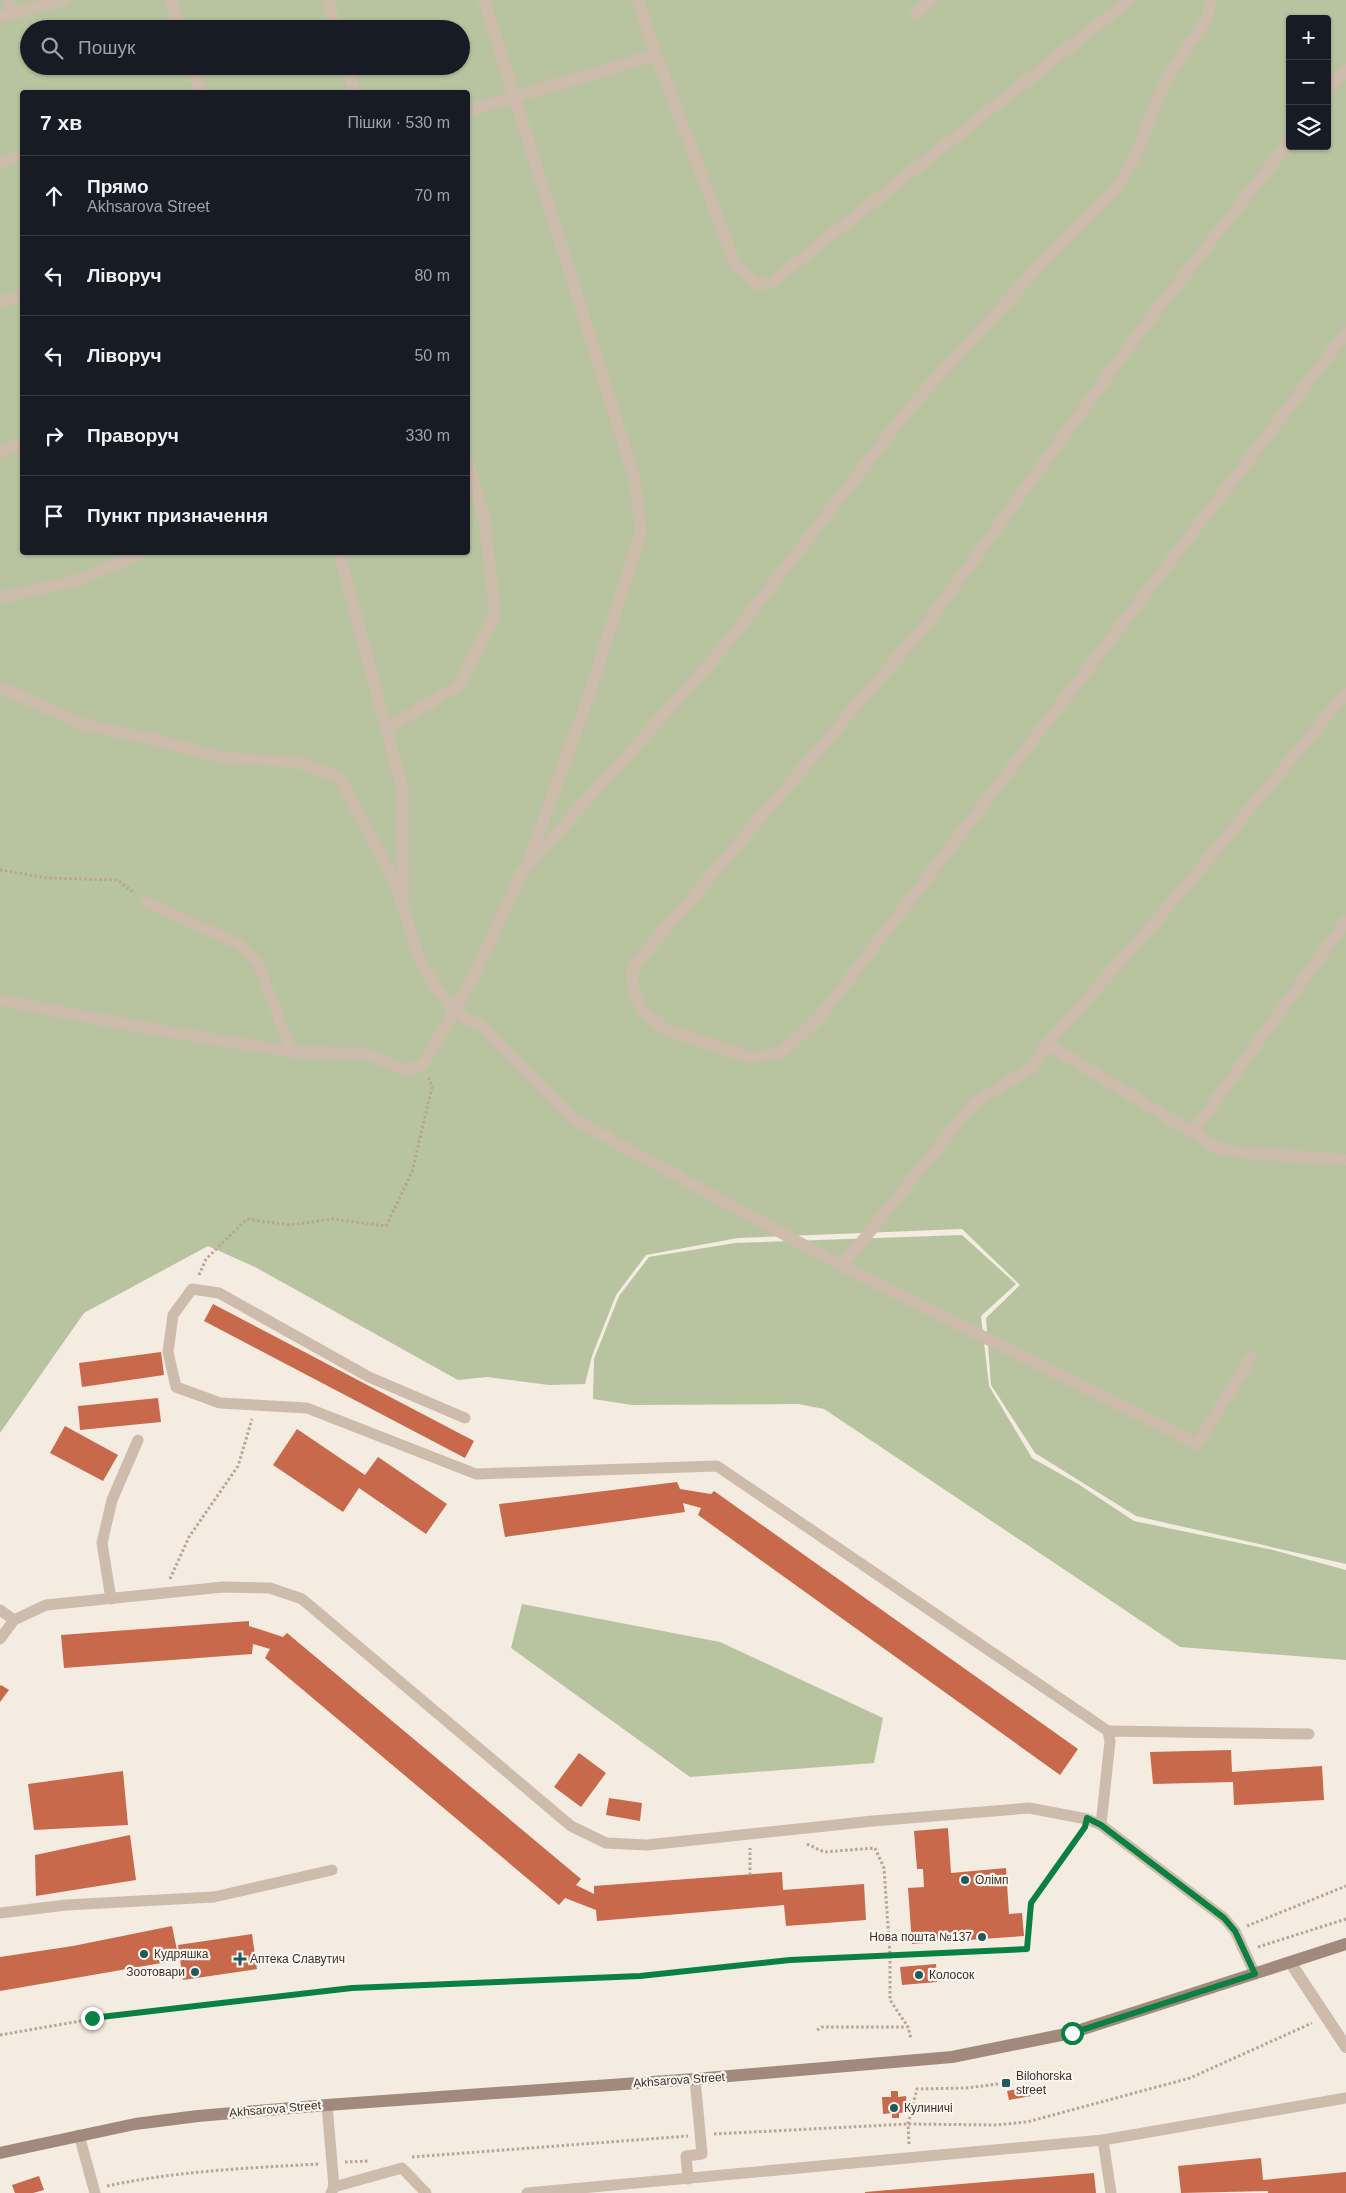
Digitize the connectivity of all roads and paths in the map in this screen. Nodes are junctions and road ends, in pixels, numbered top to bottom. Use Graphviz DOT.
graph roads {
  1 [pos="8,0"];
  2 [pos="65,0"];
  3 [pos="171,0"];
  4 [pos="328,0"];
  5 [pos="484,0"];
  6 [pos="638,0"];
  7 [pos="931,0"];
  8 [pos="1130,0"];
  9 [pos="1212,0"];
  10 [pos="916,14"];
  11 [pos="6,16"];
  12 [pos="177,20"];
  13 [pos="334,20"];
  14 [pos="656,55"];
  15 [pos="1346,70"];
  16 [pos="195,75"];
  17 [pos="349,75"];
  18 [pos="1331,88"];
  19 [pos="199,90"];
  20 [pos="353,90"];
  21 [pos="514,96"];
  22 [pos="470,110"];
  23 [pos="1286,146"];
  24 [pos="20,157"];
  25 [pos="0,162"];
  26 [pos="20,297"];
  27 [pos="0,302"];
  28 [pos="1346,333"];
  29 [pos="20,445"];
  30 [pos="0,451"];
  31 [pos="470,471"];
  32 [pos="137,555"];
  33 [pos="340,555"];
  34 [pos="0,598"];
  35 [pos="0,687"];
  36 [pos="1346,693"];
  37 [pos="387,728"];
  38 [pos="527,865"];
  39 [pos="0,870"];
  40 [pos="146,902"];
  41 [pos="402,906"];
  42 [pos="1346,921"];
  43 [pos="0,1000"];
  44 [pos="452,1014"];
  45 [pos="1047,1044"];
  46 [pos="292,1052"];
  47 [pos="424,1063"];
  48 [pos="1192,1133"];
  49 [pos="1346,1160"];
  50 [pos="842,1266"];
  51 [pos="192,1289"];
  52 [pos="1251,1358"];
  53 [pos="256,1405"];
  54 [pos="465,1418"];
  55 [pos="138,1440"];
  56 [pos="163,1593"];
  57 [pos="111,1599"];
  58 [pos="0,1610"];
  59 [pos="14,1620"];
  60 [pos="0,1639"];
  61 [pos="1108,1731"];
  62 [pos="1309,1734"];
  63 [pos="1087,1818"];
  64 [pos="1101,1825"];
  65 [pos="804,1842"];
  66 [pos="750,1845"];
  67 [pos="332,1870"];
  68 [pos="750,1875"];
  69 [pos="1346,1886"];
  70 [pos="0,1913"];
  71 [pos="1346,1919"];
  72 [pos="1235,1931"];
  73 [pos="1346,1944"];
  74 [pos="1245,1951"];
  75 [pos="890,1956"];
  76 [pos="1290,1962"];
  77 [pos="1255,1974"];
  78 [pos="908,2027"];
  79 [pos="817,2030"];
  80 [pos="0,2035"];
  81 [pos="911,2039"];
  82 [pos="1346,2047"];
  83 [pos="695,2079"];
  84 [pos="1006,2083"];
  85 [pos="1346,2098"];
  86 [pos="327,2104"];
  87 [pos="79,2135"];
  88 [pos="1103,2140"];
  89 [pos="909,2146"];
  90 [pos="0,2153"];
  91 [pos="688,2180"];
  92 [pos="333,2190"];
  93 [pos="96,2193"];
  94 [pos="426,2193"];
  95 [pos="527,2193"];
  96 [pos="1111,2193"];
  1 -- 11 [label="street"];
  2 -- 11 [label="street"];
  3 -- 12 [label="street"];
  4 -- 13 [label="street"];
  5 -- 21 [label="street"];
  6 -- 14 [label="street"];
  7 -- 10 [label="street"];
  8 -- 14 [label="street"];
  9 -- 38 [label="street"];
  14 -- 21 [label="street"];
  15 -- 18 [label="street"];
  16 -- 19 [label="street"];
  17 -- 20 [label="street"];
  21 -- 22 [label="street"];
  21 -- 38 [label="street"];
  23 -- 28 [label="street"];
  24 -- 25 [label="street"];
  26 -- 27 [label="street"];
  29 -- 30 [label="street"];
  31 -- 37 [label="street"];
  32 -- 34 [label="street"];
  33 -- 37 [label="street"];
  35 -- 41 [label="street"];
  36 -- 45 [label="street"];
  37 -- 41 [label="street"];
  38 -- 44 [label="street"];
  39 -- 40 [label="path"];
  40 -- 46 [label="lane"];
  41 -- 44 [label="street"];
  42 -- 48 [label="street"];
  43 -- 46 [label="street"];
  44 -- 47 [label="street"];
  44 -- 50 [label="street"];
  45 -- 48 [label="street"];
  45 -- 50 [label="street"];
  46 -- 47 [label="street"];
  47 -- 51 [label="path"];
  48 -- 49 [label="street"];
  50 -- 52 [label="street"];
  51 -- 53 [label="lane"];
  51 -- 54 [label="lane"];
  53 -- 56 [label="path"];
  53 -- 61 [label="lane"];
  55 -- 57 [label="lane"];
  56 -- 57 [label="lane"];
  56 -- 63 [label="lane"];
  57 -- 59 [label="lane"];
  58 -- 59 [label="lane"];
  59 -- 60 [label="lane"];
  61 -- 62 [label="lane"];
  61 -- 64 [label="lane"];
  63 -- 64 [label="lane"];
  63 -- 75 [label="path"];
  64 -- 72 [label="lane"];
  65 -- 75 [label="path"];
  66 -- 68 [label="path"];
  67 -- 70 [label="lane"];
  69 -- 72 [label="path"];
  71 -- 74 [label="path"];
  72 -- 74 [label="lane"];
  73 -- 76 [label="main road, Akhsarova Street"];
  74 -- 77 [label="lane"];
  75 -- 78 [label="path"];
  75 -- 80 [label="path"];
  76 -- 77 [label="main road, Akhsarova Street"];
  76 -- 82 [label="street"];
  77 -- 83 [label="main road, Akhsarova Street"];
  78 -- 79 [label="path"];
  78 -- 81 [label="path"];
  83 -- 86 [label="main road, Akhsarova Street"];
  83 -- 91 [label="lane"];
  84 -- 89 [label="path"];
  85 -- 88 [label="lane"];
  86 -- 87 [label="main road, Akhsarova Street"];
  86 -- 92 [label="lane"];
  87 -- 90 [label="main road, Akhsarova Street"];
  87 -- 93 [label="lane"];
  88 -- 91 [label="lane"];
  88 -- 96 [label="lane"];
  91 -- 95 [label="lane"];
  92 -- 94 [label="lane"];
}
